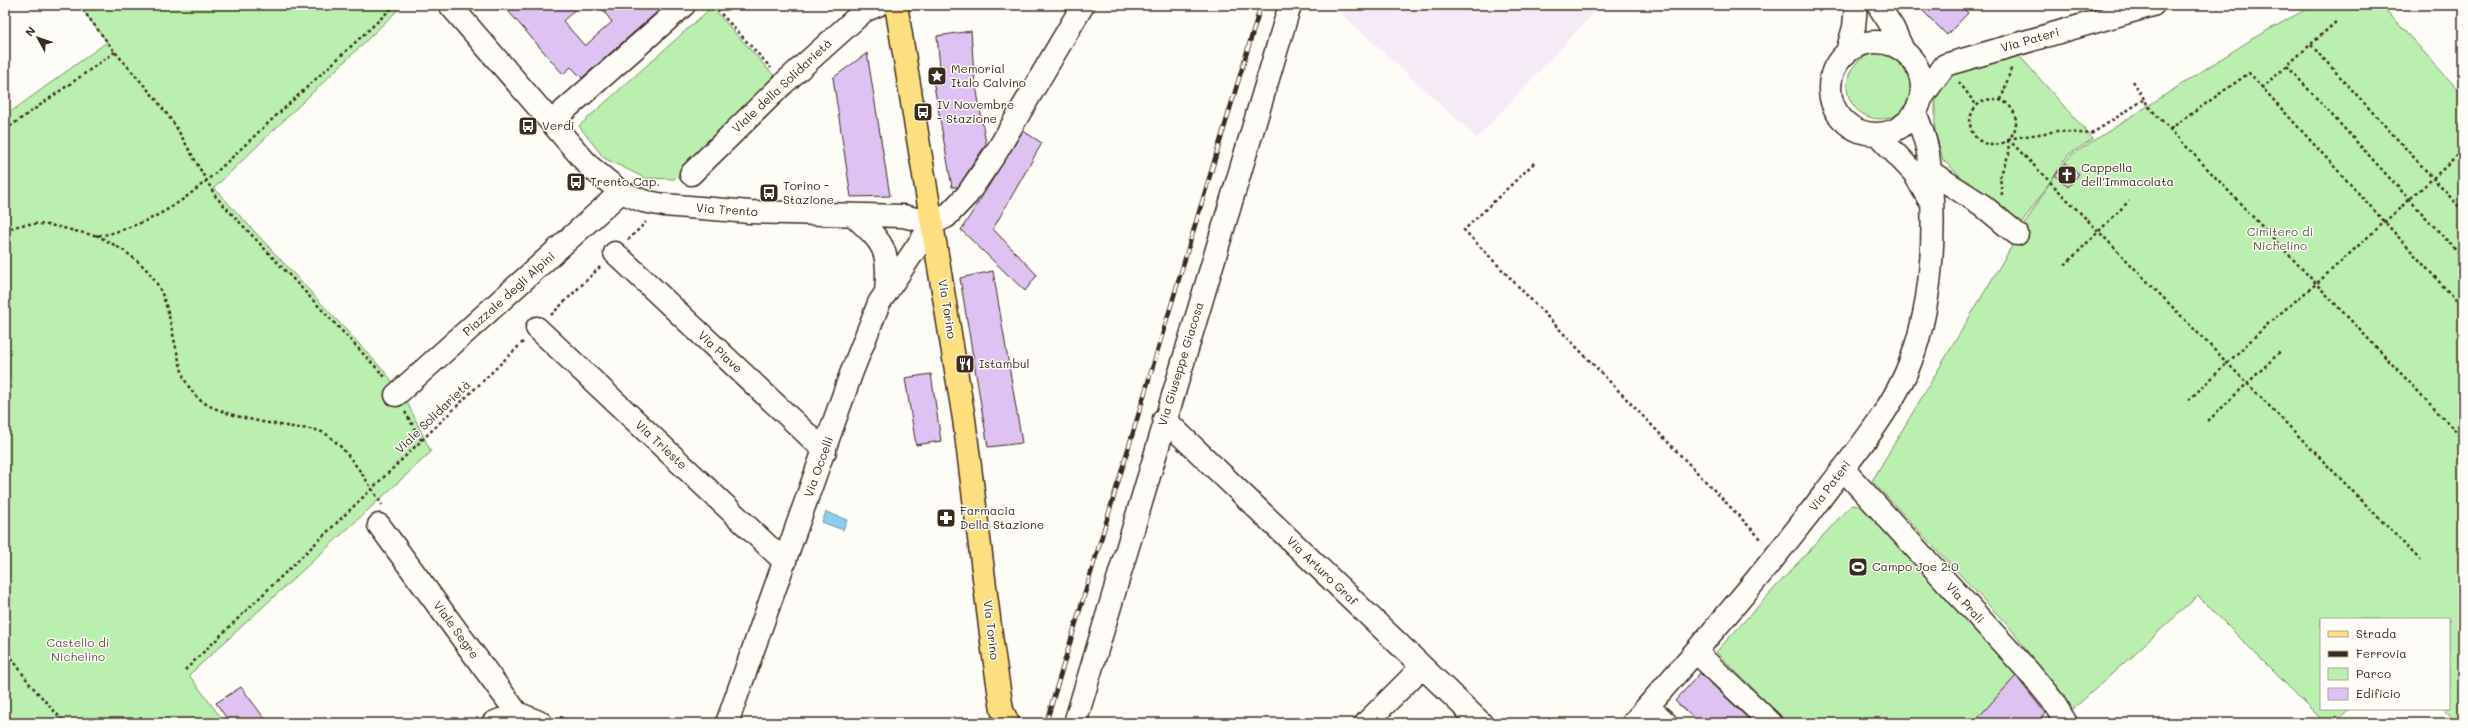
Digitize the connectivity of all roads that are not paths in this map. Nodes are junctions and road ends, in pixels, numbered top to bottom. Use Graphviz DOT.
graph roads {
  1 [pos="450,5"];
  2 [pos="684,5"];
  3 [pos="878,5"];
  4 [pos="896,5"];
  5 [pos="1083,5"];
  6 [pos="1290,5"];
  7 [pos="1856,5"];
  8 [pos="1878,5"];
  9 [pos="2153,5"];
  10 [pos="1847,52"];
  11 [pos="1909,56"];
  12 [pos="1945,65"];
  13 [pos="1919,105"];
  14 [pos="551,122"];
  15 [pos="1877,134"];
  16 [pos="1929,171"];
  17 [pos="691,174"];
  18 [pos="621,192"];
  19 [pos="1931,203"];
  20 [pos="854,216"];
  21 [pos="933,223"];
  22 [pos="2010,228"];
  23 [pos="615,253"];
  24 [pos="886,293"];
  25 [pos="537,328"];
  26 [pos="396,395"];
  27 [pos="1164,419"];
  28 [pos="825,452"];
  29 [pos="1843,470"];
  30 [pos="380,525"];
  31 [pos="785,562"];
  32 [pos="1696,652"];
  33 [pos="1422,666"];
  34 [pos="1648,706"];
  35 [pos="516,713"];
  36 [pos="1002,720"];
  37 [pos="493,723"];
  38 [pos="541,723"];
  39 [pos="727,723"];
  40 [pos="1075,723"];
  41 [pos="1366,723"];
  42 [pos="1481,723"];
  43 [pos="1633,723"];
  44 [pos="1666,723"];
  45 [pos="1771,723"];
  46 [pos="2066,723"];
  1 -- 14 [label="street, Via Trento"];
  2 -- 14 [label="street"];
  3 -- 17 [label="street, Viale della Solidarietà"];
  4 -- 21 [label="main road, Via Torino"];
  5 -- 21 [label="street"];
  6 -- 27 [label="street, Via Giuseppe Giacosa"];
  7 -- 10 [label="street"];
  8 -- 11 [label="street, Via Pateri"];
  9 -- 12 [label="street, Via Pateri"];
  10 -- 11 [label="street"];
  10 -- 15 [label="street"];
  11 -- 12 [label="street"];
  11 -- 13 [label="street, Via Pateri"];
  12 -- 13 [label="street"];
  13 -- 15 [label="street"];
  13 -- 16 [label="street, Via Pateri"];
  14 -- 18 [label="street, Via Trento"];
  15 -- 19 [label="street, Via Pateri"];
  16 -- 19 [label="street, Via Pateri"];
  16 -- 22 [label="street"];
  18 -- 20 [label="street, Via Trento"];
  18 -- 26 [label="street, Piazzale degli Alpini"];
  19 -- 29 [label="street, Via Pateri"];
  20 -- 21 [label="street, Via Trento"];
  20 -- 24 [label="street"];
  21 -- 24 [label="street, Via Occelli"];
  21 -- 36 [label="main road, Via Torino"];
  23 -- 28 [label="street, Via Piave"];
  24 -- 28 [label="street, Via Occelli"];
  25 -- 31 [label="street, Via Trieste"];
  27 -- 33 [label="street, Via Arturo Graf"];
  27 -- 40 [label="street, Via Giuseppe Giacosa"];
  28 -- 31 [label="street, Via Occelli"];
  29 -- 32 [label="street, Via Pateri"];
  29 -- 46 [label="street, Via Prali"];
  30 -- 35 [label="street, Viale Segre"];
  31 -- 39 [label="street, Via Occelli"];
  32 -- 34 [label="street, Via Pateri"];
  32 -- 45 [label="street"];
  33 -- 41 [label="street"];
  33 -- 42 [label="street, Via Arturo Graf"];
  34 -- 43 [label="street, Via Pateri"];
  34 -- 44 [label="street"];
  35 -- 37 [label="street"];
  35 -- 38 [label="street"];
}
